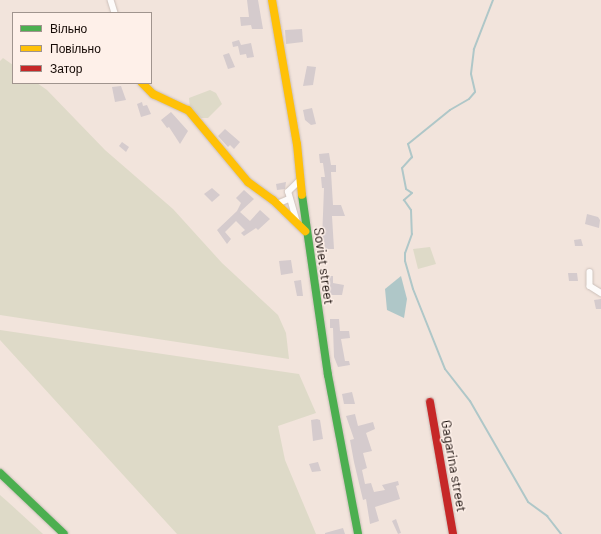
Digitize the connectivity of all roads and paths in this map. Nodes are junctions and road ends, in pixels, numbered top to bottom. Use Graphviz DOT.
graph roads {
  1 [pos="111,0"];
  2 [pos="272,0"];
  3 [pos="115,12"];
  4 [pos="143,84"];
  5 [pos="300,180"];
  6 [pos="289,199"];
  7 [pos="277,204"];
  8 [pos="297,225"];
  9 [pos="305,231"];
  10 [pos="590,272"];
  11 [pos="601,293"];
  12 [pos="430,402"];
  13 [pos="0,473"];
  14 [pos="64,534"];
  15 [pos="358,534"];
  16 [pos="453,534"];
  1 -- 3 [label="street"];
  2 -- 5 [label="main road, Soviet street"];
  4 -- 7 [label="main road"];
  5 -- 6 [label="street"];
  5 -- 9 [label="main road, Soviet street"];
  6 -- 7 [label="street"];
  6 -- 8 [label="street"];
  7 -- 8 [label="main road"];
  8 -- 9 [label="main road"];
  9 -- 15 [label="main road, Soviet street"];
  10 -- 11 [label="street"];
  12 -- 16 [label="main road, Gagarina street"];
  13 -- 14 [label="main road"];
}
